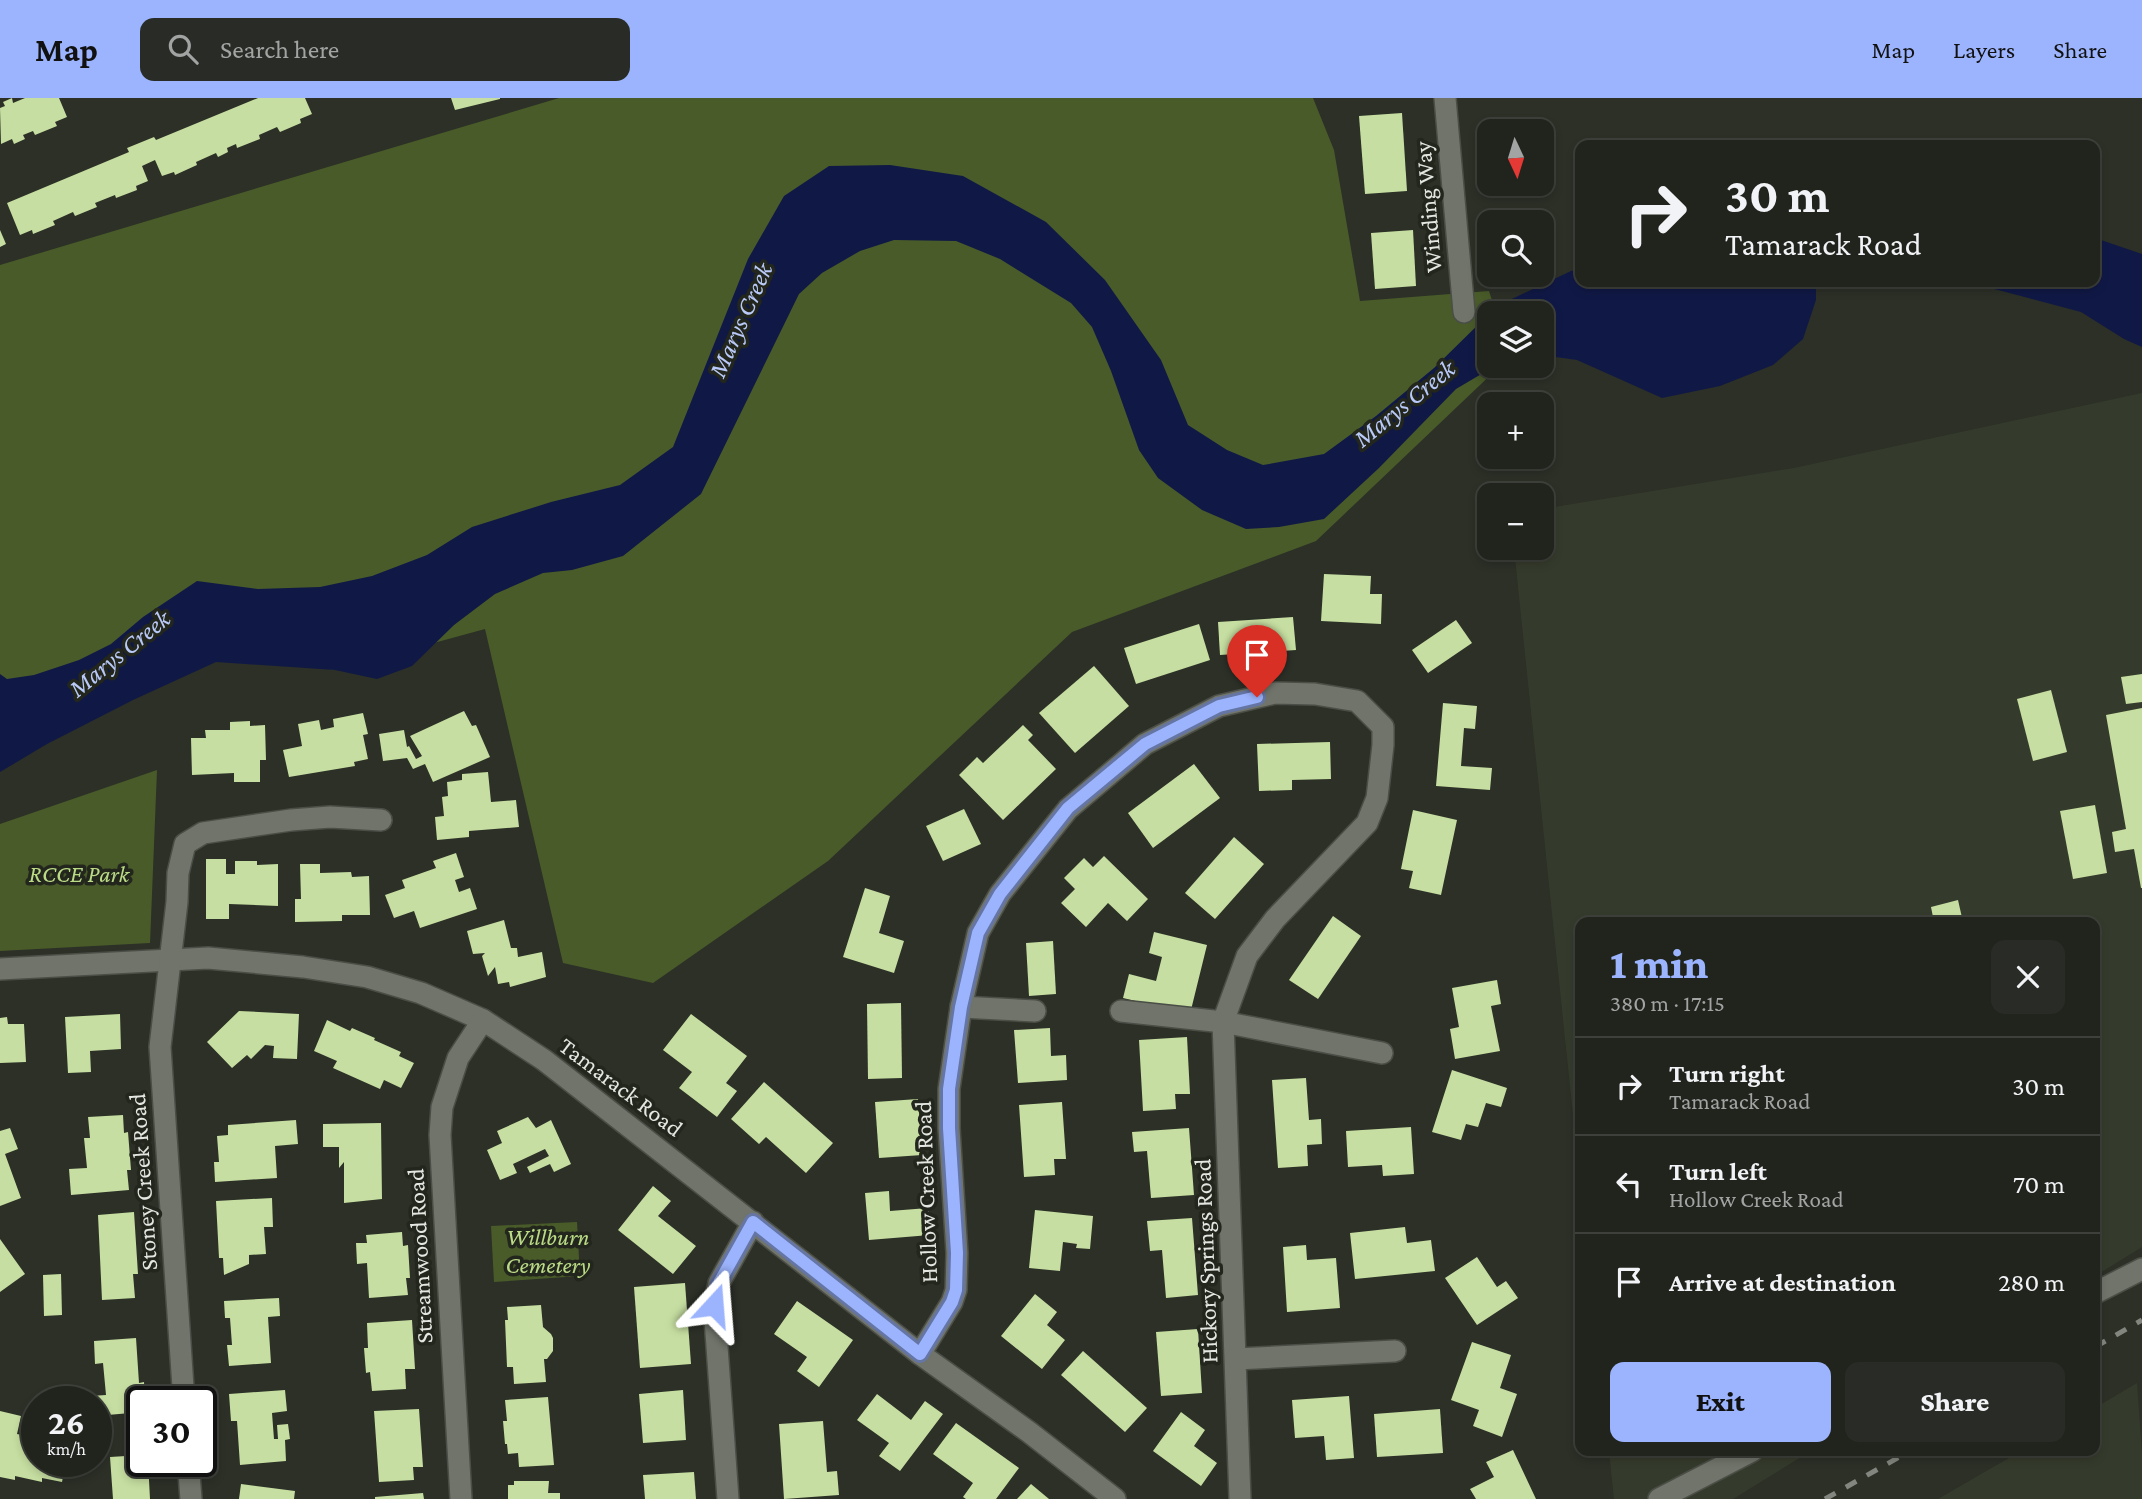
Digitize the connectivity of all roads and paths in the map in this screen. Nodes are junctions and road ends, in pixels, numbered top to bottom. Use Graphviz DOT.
graph roads {
  1 [pos="1445,98"];
  2 [pos="1464,312"];
  3 [pos="1373,716"];
  4 [pos="381,820"];
  5 [pos="169,960"];
  6 [pos="0,969"];
  7 [pos="961,1007"];
  8 [pos="1035,1011"];
  9 [pos="1121,1011"];
  10 [pos="483,1020"];
  11 [pos="1223,1022"];
  12 [pos="1382,1053"];
  13 [pos="753,1222"];
  14 [pos="2142,1269"];
  15 [pos="2100,1290"];
  16 [pos="1395,1351"];
  17 [pos="920,1354"];
  18 [pos="1236,1359"];
  19 [pos="183,1386"];
  20 [pos="1742,1456"];
  21 [pos="189,1477"];
  22 [pos="191,1499"];
  23 [pos="461,1499"];
  24 [pos="727,1499"];
  25 [pos="1115,1499"];
  26 [pos="1240,1499"];
  27 [pos="1658,1499"];
  1 -- 2 [label="street, Winding Way"];
  3 -- 7 [label="street, Hollow Creek Road"];
  3 -- 11 [label="street, Hickory Springs Road"];
  4 -- 5 [label="street, Stoney Creek Road"];
  5 -- 6 [label="street, Tamarack Road"];
  5 -- 10 [label="street, Tamarack Road"];
  5 -- 19 [label="street, Stoney Creek Road"];
  7 -- 8 [label="street"];
  7 -- 17 [label="street, Hollow Creek Road"];
  9 -- 11 [label="street"];
  10 -- 13 [label="street, Tamarack Road"];
  10 -- 23 [label="street, Streamwood Road"];
  11 -- 12 [label="street"];
  11 -- 18 [label="street, Hickory Springs Road"];
  13 -- 17 [label="street, Tamarack Road"];
  13 -- 24 [label="street"];
  14 -- 15 [label="street"];
  16 -- 18 [label="street"];
  17 -- 25 [label="street, Tamarack Road"];
  18 -- 26 [label="street, Hickory Springs Road"];
  20 -- 27 [label="street"];
  21 -- 22 [label="street"];
}
